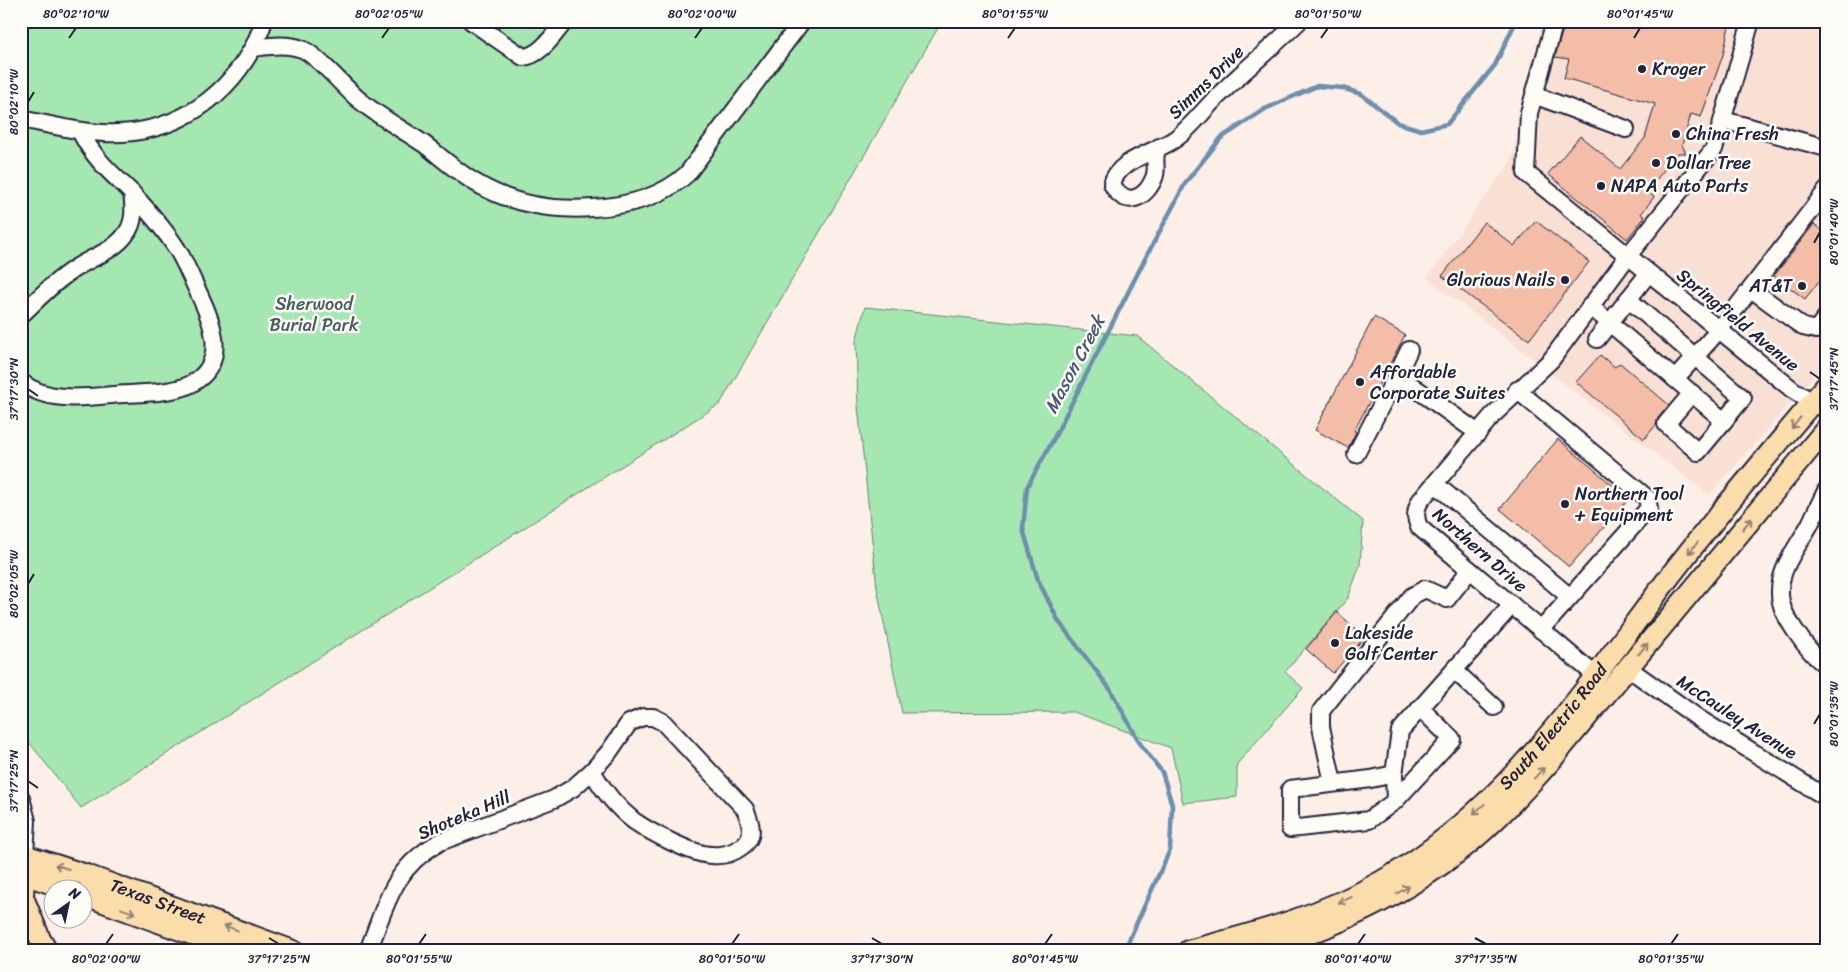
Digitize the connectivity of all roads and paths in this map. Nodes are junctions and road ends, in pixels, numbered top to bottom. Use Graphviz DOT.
graph roads {
  1 [pos="264,21"];
  2 [pos="471,21"];
  3 [pos="565,21"];
  4 [pos="802,21"];
  5 [pos="1299,21"];
  6 [pos="1555,21"];
  7 [pos="1751,21"];
  8 [pos="253,48"];
  9 [pos="1534,95"];
  10 [pos="21,118"];
  11 [pos="1723,120"];
  12 [pos="1626,129"];
  13 [pos="80,131"];
  14 [pos="1159,147"];
  15 [pos="1827,148"];
  16 [pos="132,193"];
  17 [pos="1825,196"];
  18 [pos="1627,257"];
  19 [pos="1648,274"];
  20 [pos="1751,289"];
  21 [pos="1628,299"];
  22 [pos="1590,306"];
  23 [pos="21,315"];
  24 [pos="1827,316"];
  25 [pos="1610,323"];
  26 [pos="1719,330"];
  27 [pos="1597,339"];
  28 [pos="1409,350"];
  29 [pos="1696,356"];
  30 [pos="1397,375"];
  31 [pos="1675,380"];
  32 [pos="21,382"];
  33 [pos="1827,385"];
  34 [pos="1518,390"];
  35 [pos="1692,393"];
  36 [pos="1820,407"];
  37 [pos="1724,422"];
  38 [pos="1827,428"];
  39 [pos="1478,433"];
  40 [pos="1356,454"];
  41 [pos="1435,484"];
  42 [pos="1827,489"];
  43 [pos="1470,570"];
  44 [pos="1570,597"];
  45 [pos="1512,605"];
  46 [pos="1541,630"];
  47 [pos="1827,666"];
  48 [pos="1628,668"];
  49 [pos="1454,670"];
  50 [pos="1596,675"];
  51 [pos="1494,707"];
  52 [pos="1420,708"];
  53 [pos="592,772"];
  54 [pos="1394,774"];
  55 [pos="1333,784"];
  56 [pos="21,798"];
  57 [pos="1827,798"];
  58 [pos="1394,801"];
  59 [pos="23,864"];
  60 [pos="52,880"];
  61 [pos="92,898"];
  62 [pos="47,951"];
  63 [pos="238,951"];
  64 [pos="293,951"];
  65 [pos="368,951"];
  66 [pos="1188,951"];
  67 [pos="1262,951"];
  1 -- 8 [label="street"];
  2 -- 3 [label="street"];
  4 -- 8 [label="street"];
  5 -- 14 [label="street, Simms Drive"];
  6 -- 9 [label="street"];
  7 -- 11 [label="street, Northern Drive"];
  8 -- 13 [label="street"];
  9 -- 12 [label="street"];
  9 -- 18 [label="street, Springfield Avenue"];
  10 -- 13 [label="street"];
  11 -- 15 [label="street"];
  11 -- 18 [label="street, Northern Drive"];
  13 -- 16 [label="street"];
  16 -- 23 [label="street"];
  16 -- 32 [label="street"];
  17 -- 20 [label="street"];
  18 -- 19 [label="street, Springfield Avenue"];
  18 -- 22 [label="street, Northern Drive"];
  19 -- 21 [label="street"];
  19 -- 26 [label="street, Springfield Avenue"];
  20 -- 24 [label="street"];
  20 -- 26 [label="street"];
  21 -- 25 [label="street"];
  21 -- 29 [label="street"];
  22 -- 25 [label="street"];
  22 -- 34 [label="street, Northern Drive"];
  25 -- 27 [label="street"];
  25 -- 31 [label="street"];
  26 -- 29 [label="street"];
  26 -- 36 [label="street, Springfield Avenue"];
  28 -- 30 [label="street"];
  29 -- 31 [label="street"];
  29 -- 37 [label="street"];
  30 -- 39 [label="street"];
  30 -- 40 [label="street"];
  31 -- 35 [label="street"];
  33 -- 36 [label="main road, South Electric Road"];
  34 -- 39 [label="street, Northern Drive"];
  34 -- 44 [label="street"];
  35 -- 37 [label="street"];
  35 -- 37 [label="street"];
  36 -- 50 [label="main road, South Electric Road, one-way"];
  48 -- 38 [label="main road, South Electric Road, one-way"];
  39 -- 41 [label="street, Northern Drive"];
  41 -- 43 [label="street, Northern Drive"];
  41 -- 44 [label="street"];
  42 -- 47 [label="street"];
  43 -- 45 [label="street, Northern Drive"];
  43 -- 55 [label="street"];
  44 -- 46 [label="street"];
  45 -- 46 [label="street, Northern Drive"];
  45 -- 49 [label="street"];
  46 -- 50 [label="street, Northern Drive"];
  48 -- 57 [label="street, McCauley Avenue"];
  67 -- 48 [label="main road, South Electric Road, one-way"];
  49 -- 51 [label="street"];
  49 -- 52 [label="street"];
  50 -- 66 [label="main road, South Electric Road, one-way"];
  52 -- 54 [label="street"];
  52 -- 58 [label="street"];
  53 -- 53 [label="street, Shoteka Hill"];
  53 -- 65 [label="street, Shoteka Hill"];
  54 -- 55 [label="street"];
  54 -- 58 [label="street"];
  55 -- 58 [label="street"];
  56 -- 59 [label="street"];
  59 -- 60 [label="main road"];
  59 -- 62 [label="main road"];
  64 -- 59 [label="main road, Texas Street, one-way"];
  61 -- 63 [label="main road, Texas Street, one-way"];
}
